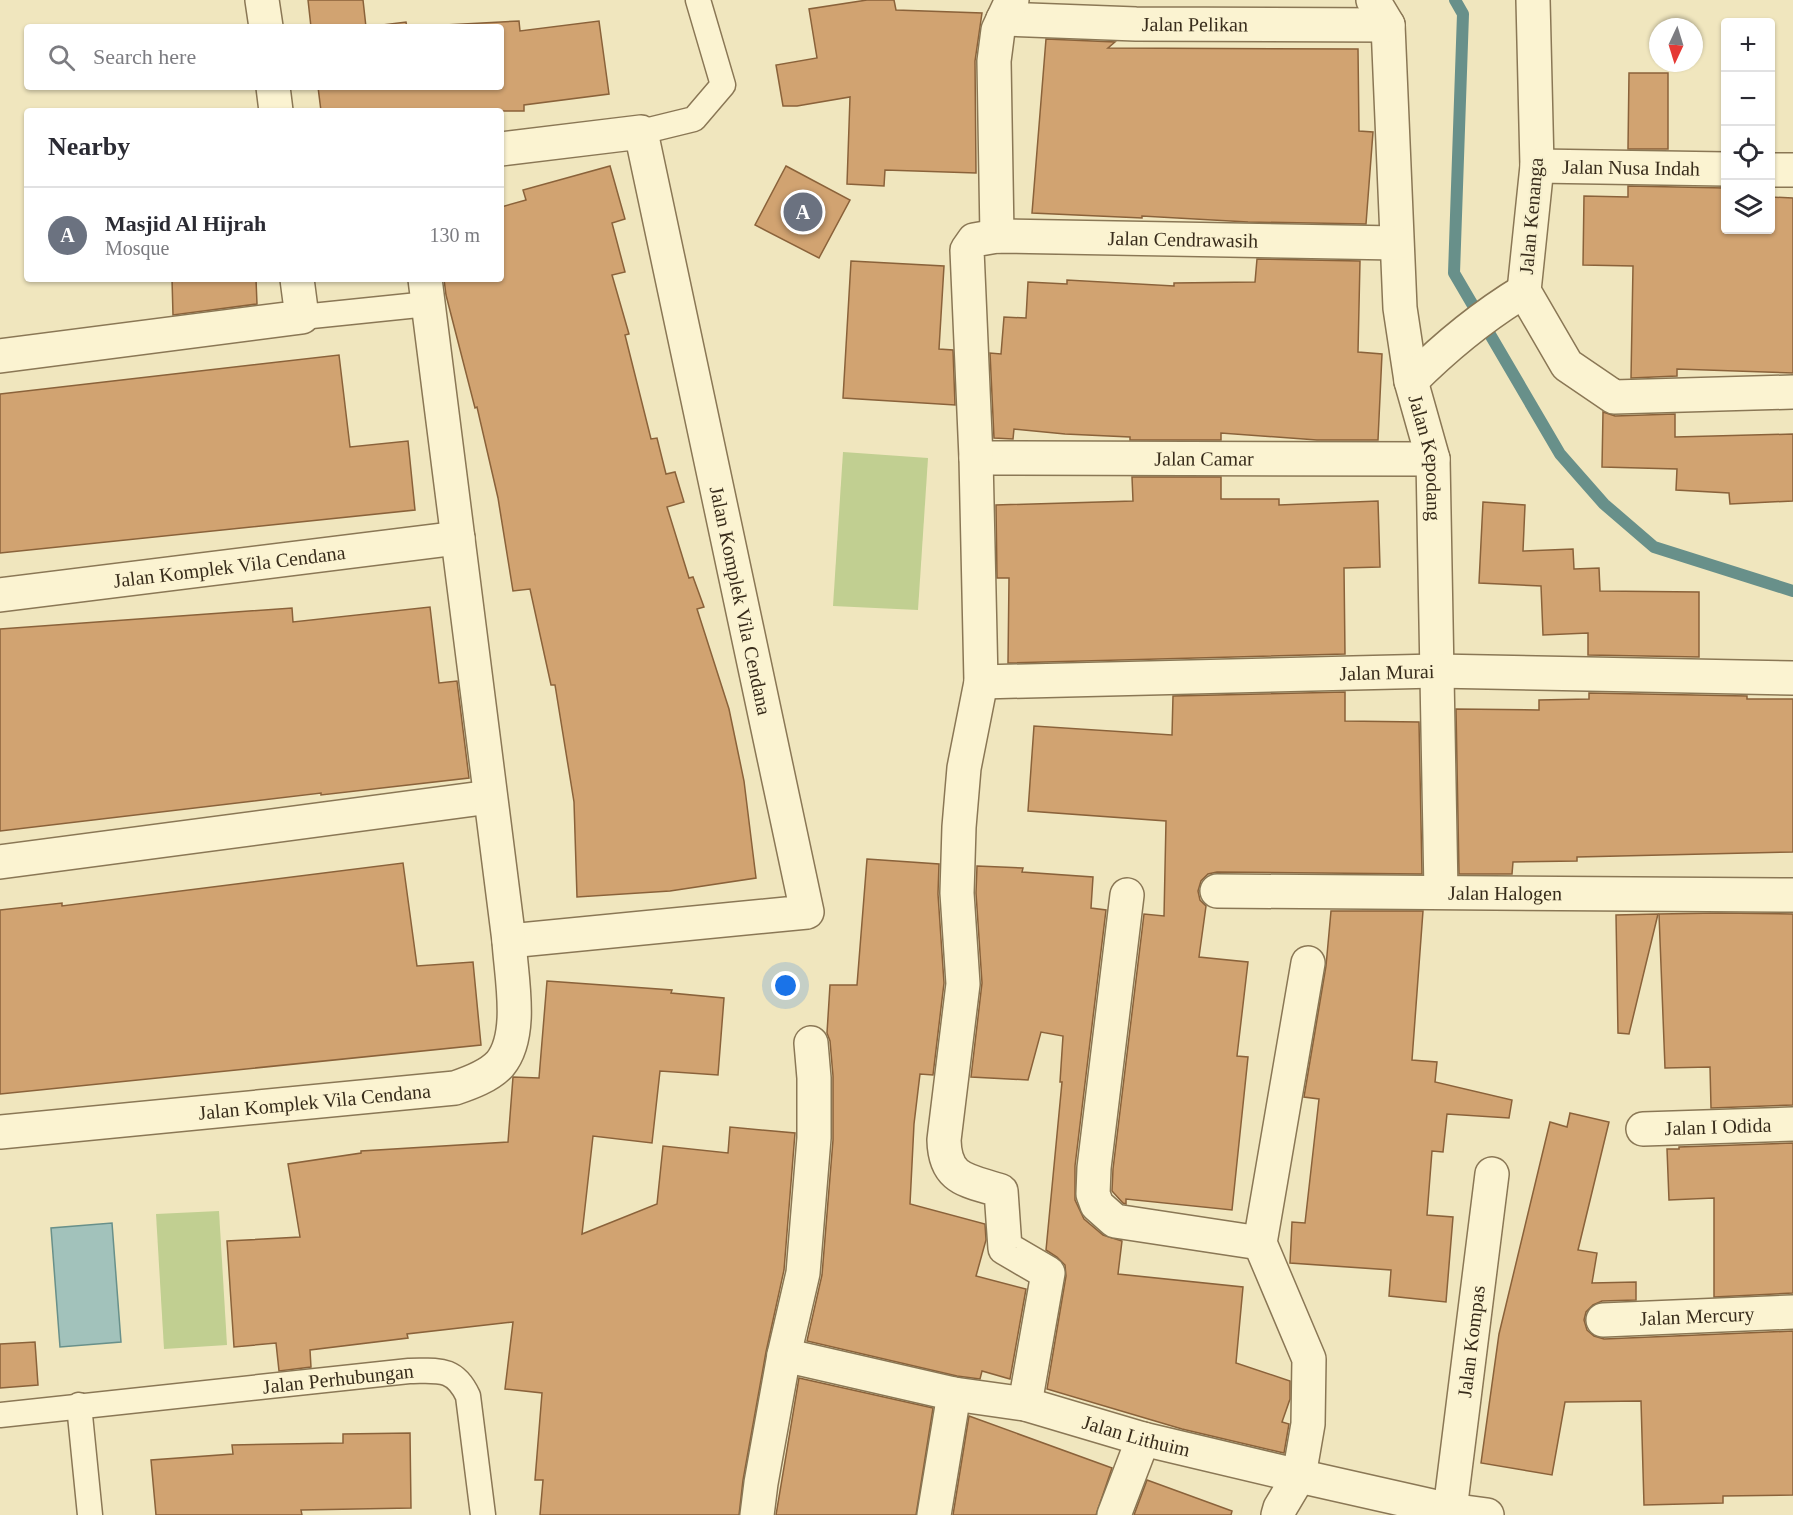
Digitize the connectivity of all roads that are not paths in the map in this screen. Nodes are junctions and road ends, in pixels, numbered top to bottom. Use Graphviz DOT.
graph roads {
  1 [pos="262,0"];
  2 [pos="698,0"];
  3 [pos="1533,0"];
  4 [pos="1007,10"];
  5 [pos="1127,12"];
  6 [pos="1381,13"];
  7 [pos="266,24"];
  8 [pos="273,90"];
  9 [pos="276,108"];
  10 [pos="642,132"];
  11 [pos="504,149"];
  12 [pos="1537,166"];
  13 [pos="1721,169"];
  14 [pos="1775,170"];
  15 [pos="1793,170"];
  16 [pos="984,239"];
  17 [pos="1396,243"];
  18 [pos="297,282"];
  19 [pos="1524,291"];
  20 [pos="426,292"];
  21 [pos="302,317"];
  22 [pos="0,356"];
  23 [pos="1411,381"];
  24 [pos="1793,392"];
  25 [pos="976,458"];
  26 [pos="1433,459"];
  27 [pos="458,538"];
  28 [pos="0,595"];
  29 [pos="1436,671"];
  30 [pos="1793,678"];
  31 [pos="981,682"];
  32 [pos="490,797"];
  33 [pos="0,862"];
  34 [pos="1217,891"];
  35 [pos="1441,892"];
  36 [pos="1127,895"];
  37 [pos="1793,895"];
  38 [pos="509,941"];
  39 [pos="1308,963"];
  40 [pos="811,1042"];
  41 [pos="1793,1124"];
  42 [pos="1643,1130"];
  43 [pos="0,1132"];
  44 [pos="1492,1174"];
  45 [pos="1260,1244"];
  46 [pos="1793,1312"];
  47 [pos="1603,1320"];
  48 [pos="784,1355"];
  49 [pos="954,1394"];
  50 [pos="1025,1404"];
  51 [pos="79,1405"];
  52 [pos="0,1415"];
  53 [pos="1143,1439"];
  54 [pos="1299,1476"];
  55 [pos="1450,1510"];
  56 [pos="90,1515"];
  57 [pos="483,1515"];
  58 [pos="757,1515"];
  59 [pos="934,1515"];
  60 [pos="1114,1515"];
  61 [pos="1278,1515"];
  62 [pos="1487,1515"];
  1 -- 7 [label="street"];
  2 -- 10 [label="lane"];
  3 -- 12 [label="street, Jalan Kenanga"];
  4 -- 5 [label="street, Jalan Pelikan"];
  4 -- 16 [label="street"];
  5 -- 6 [label="street, Jalan Pelikan"];
  6 -- 17 [label="street, Jalan Kepodang"];
  8 -- 9 [label="street"];
  10 -- 11 [label="street"];
  10 -- 38 [label="street, Jalan Komplek Vila Cendana"];
  12 -- 13 [label="street, Jalan Nusa Indah"];
  12 -- 19 [label="street, Jalan Kenanga"];
  14 -- 15 [label="street"];
  16 -- 17 [label="street, Jalan Cendrawasih"];
  16 -- 25 [label="street"];
  17 -- 23 [label="street, Jalan Kepodang"];
  18 -- 21 [label="street"];
  19 -- 23 [label="street"];
  19 -- 24 [label="street, Jalan Kenanga"];
  20 -- 21 [label="lane, Jalan Komplek Vila Cendana"];
  20 -- 27 [label="street, Jalan Komplek Vila Cendana"];
  21 -- 22 [label="street, Jalan Komplek Vila Cendana"];
  23 -- 26 [label="street, Jalan Kepodang"];
  25 -- 26 [label="street, Jalan Camar"];
  25 -- 31 [label="street"];
  26 -- 29 [label="street, Jalan Kepodang"];
  27 -- 28 [label="street, Jalan Komplek Vila Cendana"];
  27 -- 32 [label="street, Jalan Komplek Vila Cendana"];
  29 -- 30 [label="street, Jalan Murai"];
  29 -- 31 [label="street, Jalan Murai"];
  29 -- 35 [label="street, Jalan Kepodang"];
  31 -- 50 [label="street"];
  32 -- 33 [label="street"];
  32 -- 38 [label="street, Jalan Komplek Vila Cendana"];
  34 -- 35 [label="street, Jalan Halogen"];
  35 -- 37 [label="street, Jalan Halogen"];
  36 -- 45 [label="street"];
  38 -- 43 [label="street, Jalan Komplek Vila Cendana"];
  39 -- 45 [label="street"];
  40 -- 48 [label="street"];
  41 -- 42 [label="street, Jalan I Odida"];
  44 -- 55 [label="street, Jalan Kompas"];
  45 -- 54 [label="street"];
  46 -- 47 [label="street, Jalan Mercury"];
  48 -- 49 [label="street, Jalan Lithuim"];
  48 -- 58 [label="street"];
  49 -- 50 [label="street, Jalan Lithuim"];
  49 -- 59 [label="street"];
  50 -- 53 [label="street, Jalan Lithuim"];
  51 -- 52 [label="lane, Jalan Perhubungan"];
  51 -- 56 [label="lane"];
  51 -- 57 [label="lane, Jalan Perhubungan"];
  53 -- 54 [label="street, Jalan Lithuim"];
  53 -- 60 [label="street"];
  54 -- 55 [label="street, Jalan Lithuim"];
  54 -- 61 [label="street"];
  55 -- 62 [label="street, Jalan Lithuim"];
}
